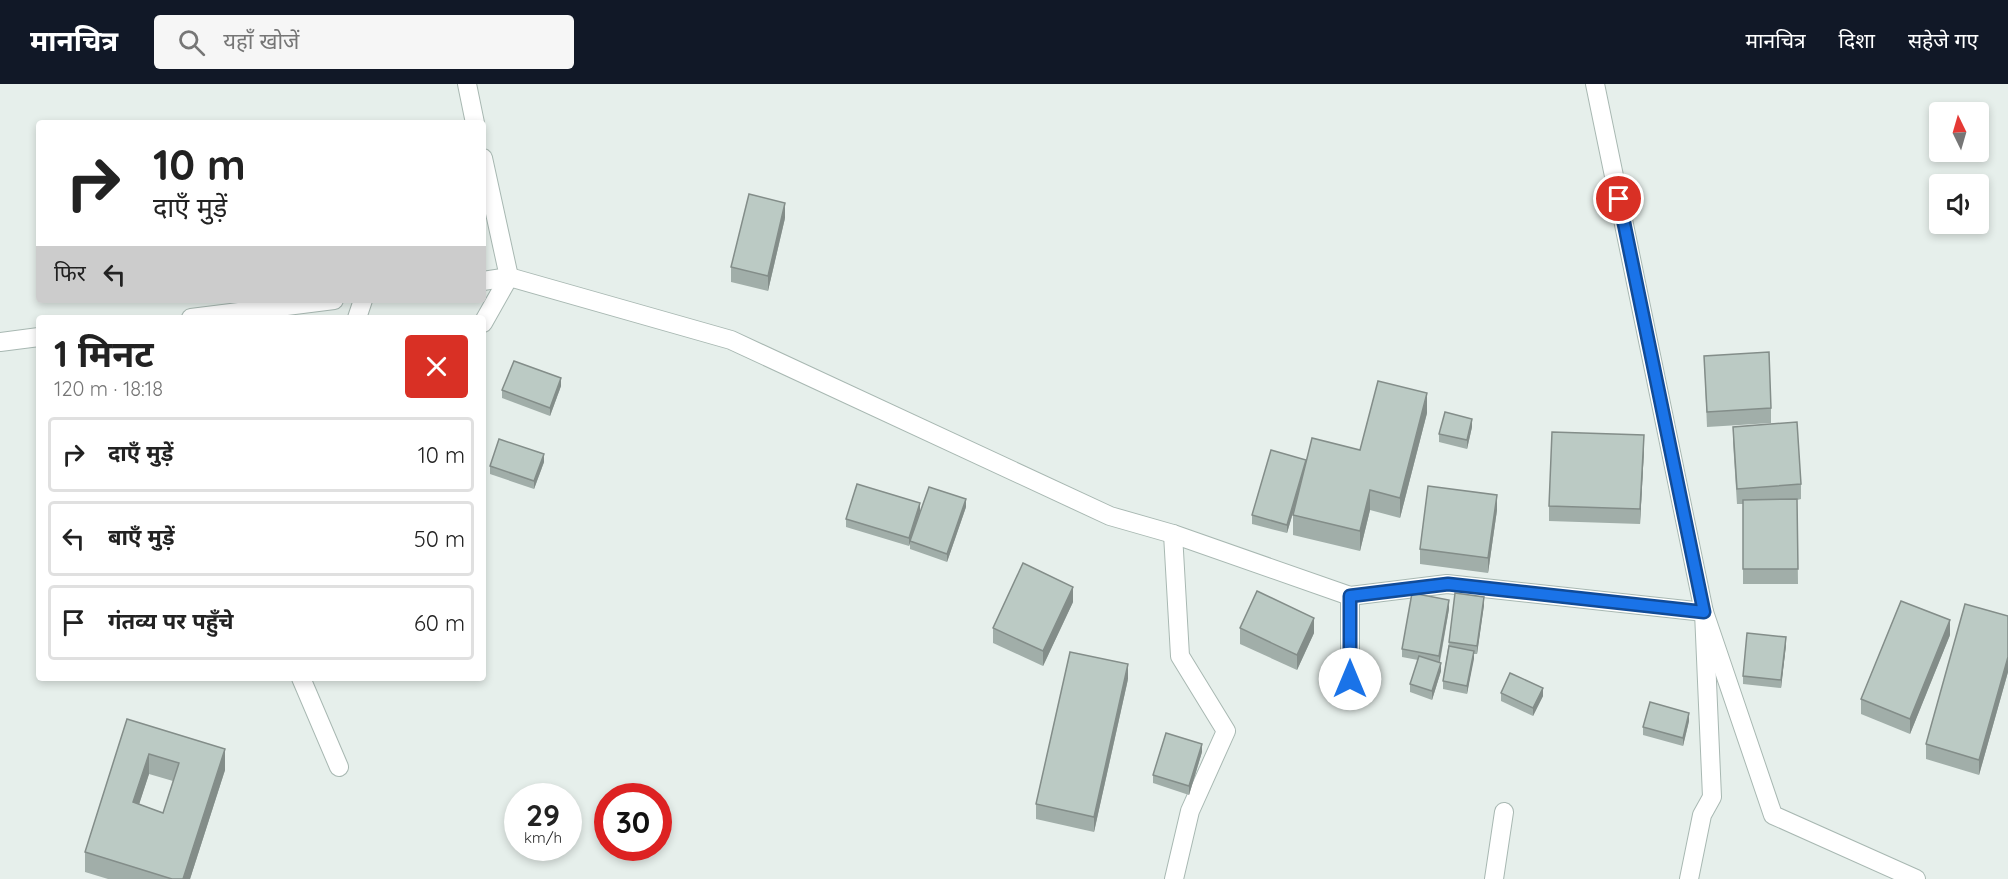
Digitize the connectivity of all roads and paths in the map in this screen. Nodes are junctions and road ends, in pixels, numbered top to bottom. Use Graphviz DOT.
graph roads {
  1 [pos="467,84"];
  2 [pos="1595,84"];
  3 [pos="474,120"];
  4 [pos="486,172"];
  5 [pos="509,277"];
  6 [pos="486,281"];
  7 [pos="310,303"];
  8 [pos="214,315"];
  9 [pos="486,318"];
  10 [pos="36,337"];
  11 [pos="0,342"];
  12 [pos="1173,534"];
  13 [pos="1350,596"];
  14 [pos="1704,612"];
  15 [pos="1350,679"];
  16 [pos="302,681"];
  17 [pos="339,767"];
  18 [pos="1504,812"];
  19 [pos="1174,879"];
  20 [pos="1494,879"];
  21 [pos="1689,879"];
  22 [pos="1916,879"];
  1 -- 3 [label="street"];
  2 -- 14 [label="street"];
  4 -- 5 [label="street"];
  5 -- 6 [label="street"];
  5 -- 9 [label="street"];
  5 -- 12 [label="street"];
  7 -- 8 [label="street"];
  10 -- 11 [label="street"];
  12 -- 13 [label="street"];
  12 -- 19 [label="street"];
  13 -- 14 [label="street"];
  13 -- 15 [label="street"];
  14 -- 21 [label="street"];
  14 -- 22 [label="street"];
  16 -- 17 [label="street"];
  18 -- 20 [label="street"];
}
